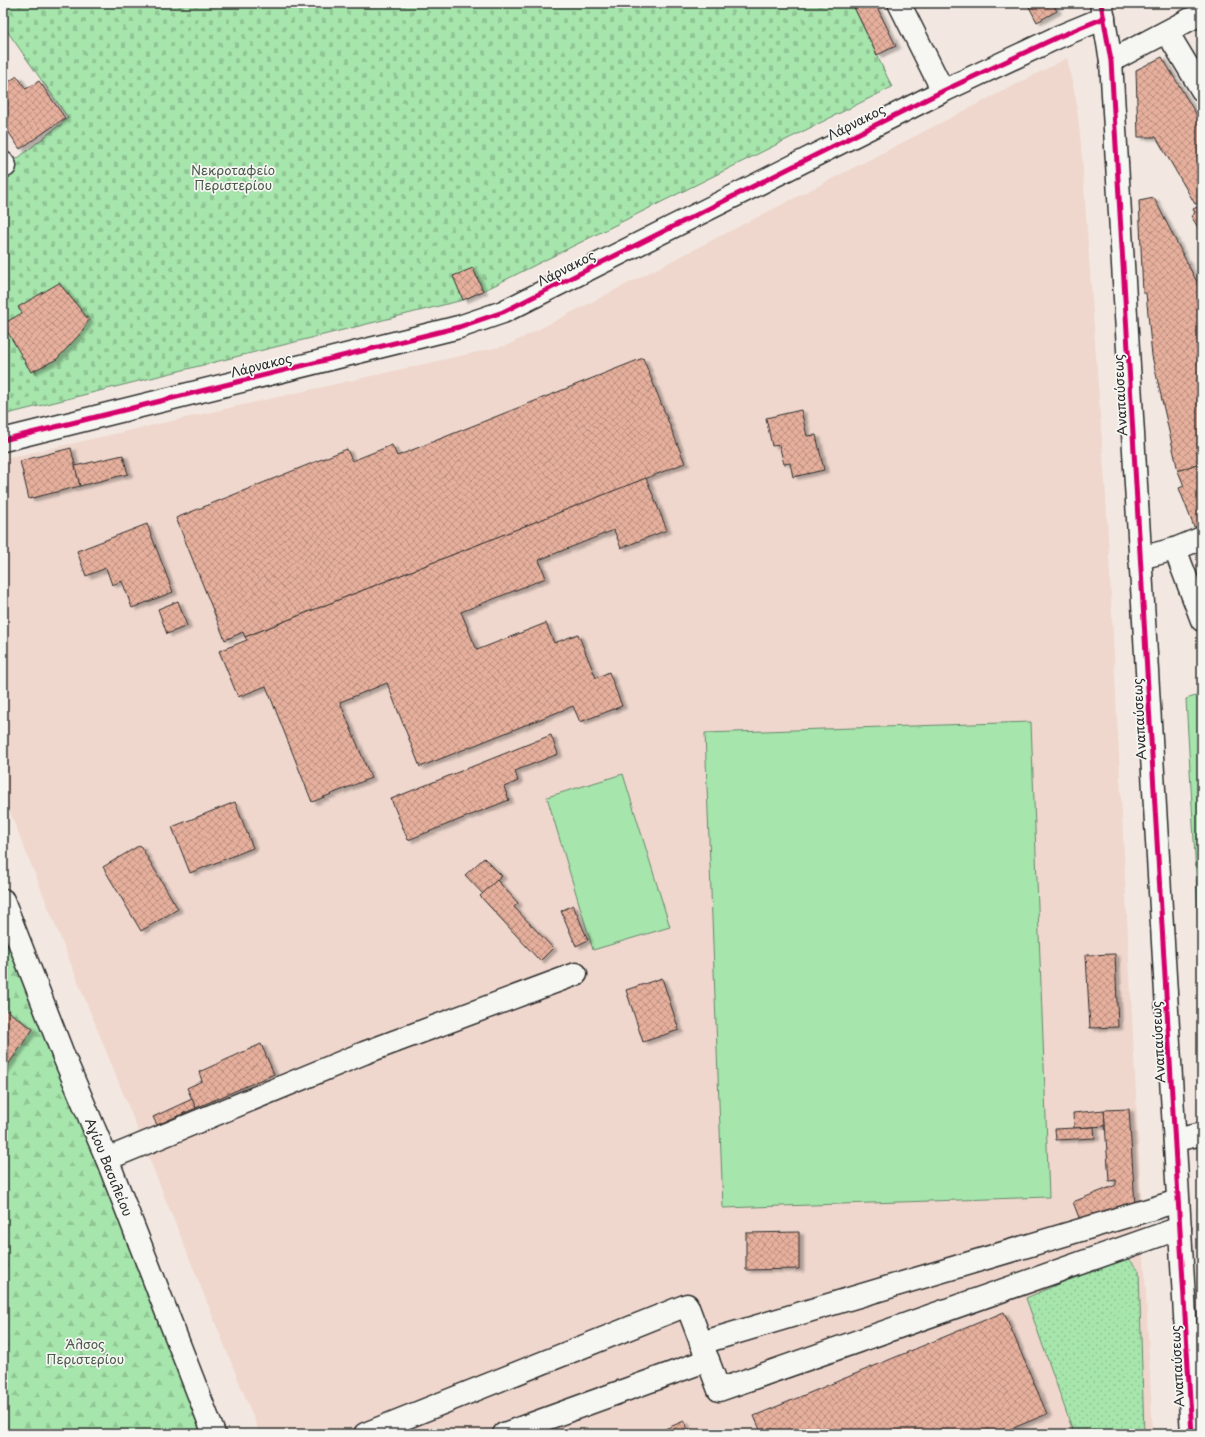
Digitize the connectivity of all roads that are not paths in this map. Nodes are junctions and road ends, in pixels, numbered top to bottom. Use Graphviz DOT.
graph roads {
  1 [pos="899,3"];
  2 [pos="1103,10"];
  3 [pos="1202,13"];
  4 [pos="1167,32"];
  5 [pos="1111,61"];
  6 [pos="1202,90"];
  7 [pos="944,91"];
  8 [pos="3,440"];
  9 [pos="1202,538"];
  10 [pos="1175,549"];
  11 [pos="1140,558"];
  12 [pos="1202,620"];
  13 [pos="3,900"];
  14 [pos="576,974"];
  15 [pos="1202,1134"];
  16 [pos="1175,1140"];
  17 [pos="107,1159"];
  18 [pos="1178,1201"];
  19 [pos="1180,1228"];
  20 [pos="704,1352"];
  21 [pos="214,1434"];
  22 [pos="365,1434"];
  23 [pos="504,1434"];
  24 [pos="1192,1434"];
  1 -- 7 [label="street"];
  2 -- 5 [label="street, Αναπαύσεως"];
  2 -- 7 [label="street, Λάρνακος"];
  3 -- 4 [label="street"];
  4 -- 5 [label="street"];
  4 -- 6 [label="street"];
  5 -- 11 [label="street, Αναπαύσεως"];
  7 -- 8 [label="street, Λάρνακος"];
  9 -- 10 [label="street"];
  10 -- 11 [label="street"];
  10 -- 12 [label="street"];
  11 -- 16 [label="street, Αναπαύσεως"];
  13 -- 17 [label="street, Αγίου Βασιλείου"];
  14 -- 17 [label="street"];
  15 -- 16 [label="street"];
  16 -- 18 [label="street, Αναπαύσεως"];
  17 -- 21 [label="street, Αγίου Βασιλείου"];
  18 -- 19 [label="street, Αναπαύσεως"];
  18 -- 20 [label="street"];
  19 -- 20 [label="street"];
  19 -- 24 [label="street, Αναπαύσεως"];
  20 -- 22 [label="street"];
  20 -- 23 [label="street"];
}
